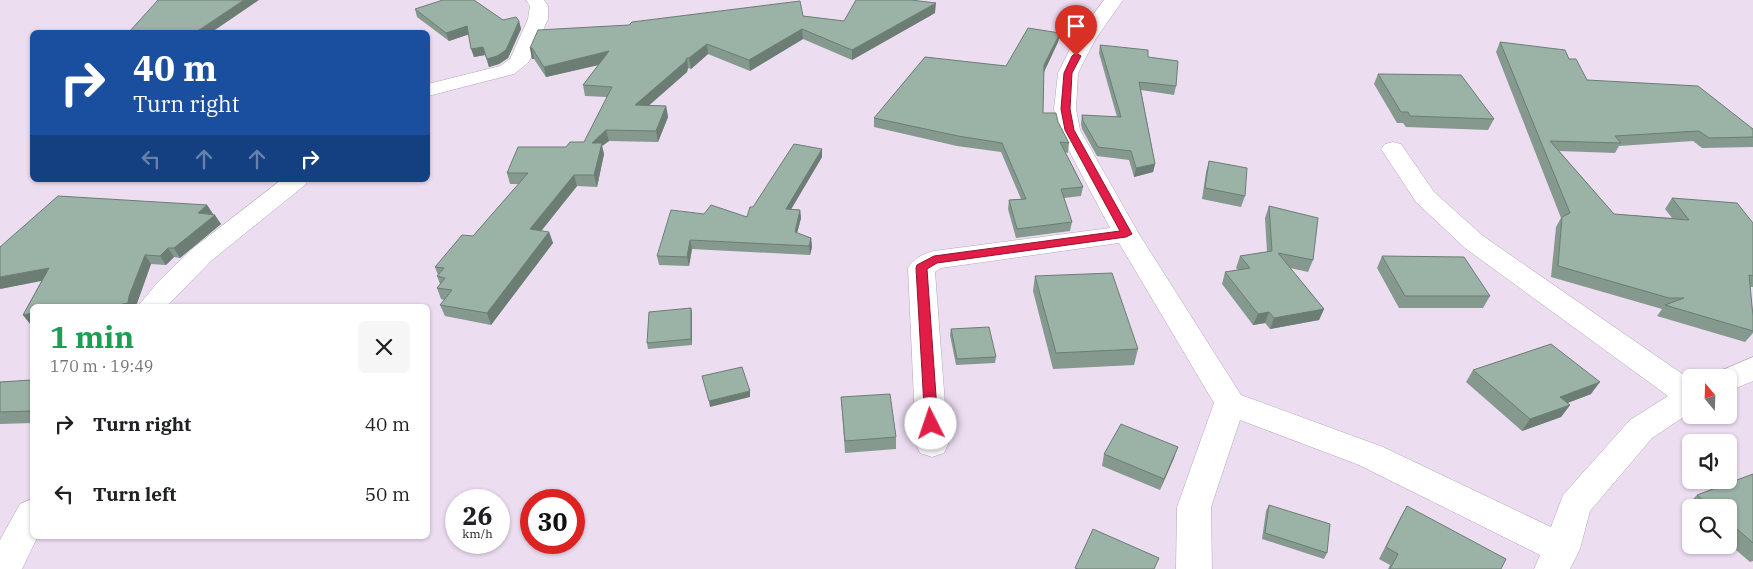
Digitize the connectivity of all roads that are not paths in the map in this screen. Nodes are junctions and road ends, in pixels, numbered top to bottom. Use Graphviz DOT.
graph roads {
  1 [pos="535,0"];
  2 [pos="1114,0"];
  3 [pos="430,89"];
  4 [pos="1393,149"];
  5 [pos="294,182"];
  6 [pos="1126,234"];
  7 [pos="154,304"];
  8 [pos="1753,368"];
  9 [pos="1738,376"];
  10 [pos="1682,391"];
  11 [pos="1230,403"];
  12 [pos="1682,403"];
  13 [pos="932,444"];
  14 [pos="30,518"];
  15 [pos="1557,559"];
  16 [pos="3,569"];
  17 [pos="1194,569"];
  1 -- 3 [label="street"];
  2 -- 6 [label="street"];
  4 -- 10 [label="street"];
  5 -- 7 [label="street"];
  6 -- 11 [label="street"];
  6 -- 13 [label="street"];
  8 -- 9 [label="street"];
  11 -- 15 [label="street"];
  11 -- 17 [label="street"];
  12 -- 15 [label="street"];
  14 -- 16 [label="street"];
}
